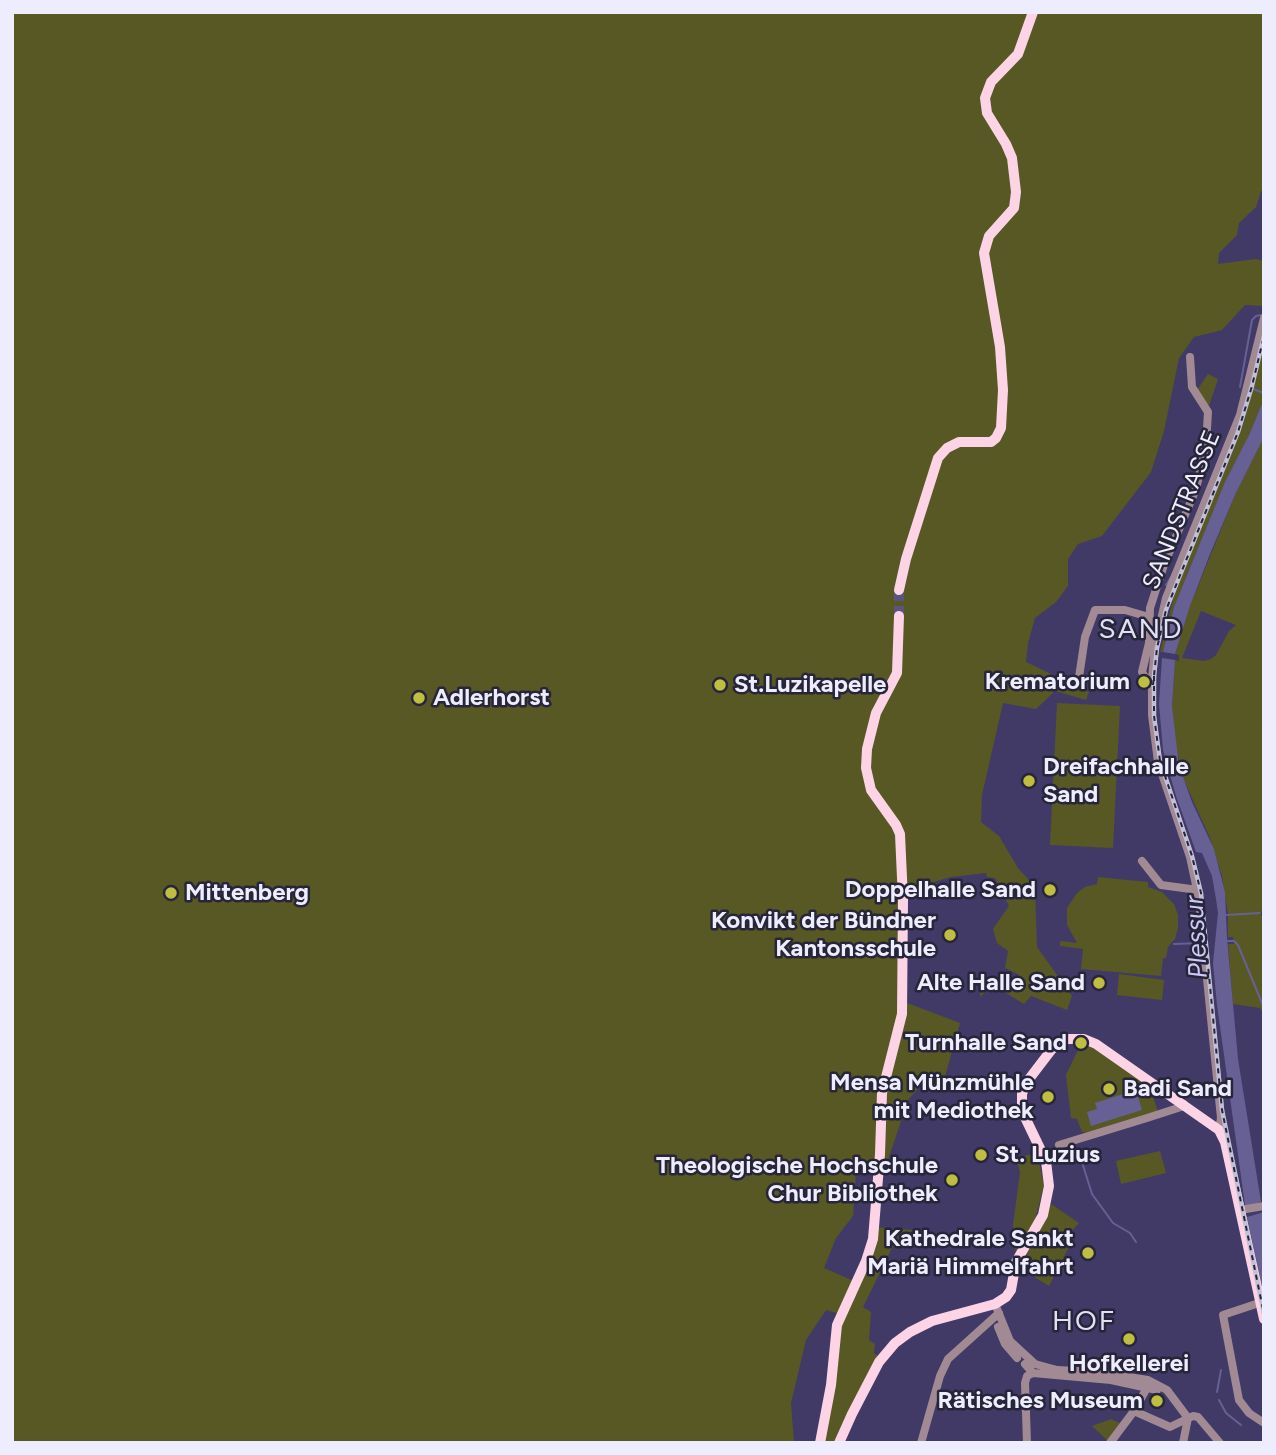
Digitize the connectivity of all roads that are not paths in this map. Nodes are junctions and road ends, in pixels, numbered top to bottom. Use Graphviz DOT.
graph roads {
  1 [pos="1033,12"];
  2 [pos="1264,318"];
  3 [pos="1190,357"];
  4 [pos="899,590"];
  5 [pos="899,616"];
  6 [pos="1149,617"];
  7 [pos="1152,680"];
  8 [pos="1078,684"];
  9 [pos="1142,861"];
  10 [pos="1198,890"];
  11 [pos="1184,1104"];
  12 [pos="1219,1130"];
  13 [pos="1059,1145"];
  14 [pos="1264,1206"];
  15 [pos="1242,1210"];
  16 [pos="1259,1303"];
  17 [pos="997,1308"];
  18 [pos="1264,1320"];
  19 [pos="998,1327"];
  20 [pos="1017,1358"];
  21 [pos="1025,1364"];
  22 [pos="1033,1373"];
  23 [pos="1148,1386"];
  24 [pos="1172,1396"];
  25 [pos="1134,1411"];
  26 [pos="1188,1418"];
  27 [pos="1264,1423"];
  28 [pos="820,1443"];
  29 [pos="839,1443"];
  30 [pos="921,1443"];
  31 [pos="1027,1443"];
  32 [pos="1110,1443"];
  33 [pos="1183,1443"];
  34 [pos="1220,1443"];
  1 -- 4 [label="main road"];
  2 -- 7 [label="street, SANDSTRASSE"];
  3 -- 6 [label="street"];
  5 -- 28 [label="main road"];
  6 -- 7 [label="street"];
  6 -- 8 [label="street"];
  7 -- 10 [label="street, SANDSTRASSE"];
  9 -- 10 [label="street"];
  10 -- 12 [label="street, SANDSTRASSE"];
  11 -- 12 [label="main road"];
  11 -- 13 [label="street"];
  11 -- 17 [label="main road"];
  12 -- 15 [label="main road"];
  14 -- 15 [label="street"];
  15 -- 16 [label="main road"];
  16 -- 18 [label="main road"];
  16 -- 27 [label="street"];
  17 -- 24 [label="street"];
  17 -- 29 [label="main road"];
  17 -- 30 [label="street"];
  19 -- 20 [label="street"];
  21 -- 22 [label="street"];
  22 -- 23 [label="street"];
  22 -- 31 [label="street"];
  23 -- 24 [label="street"];
  23 -- 25 [label="street"];
  24 -- 26 [label="street"];
  25 -- 26 [label="street"];
  25 -- 32 [label="street"];
  26 -- 33 [label="street"];
  26 -- 34 [label="street"];
}
